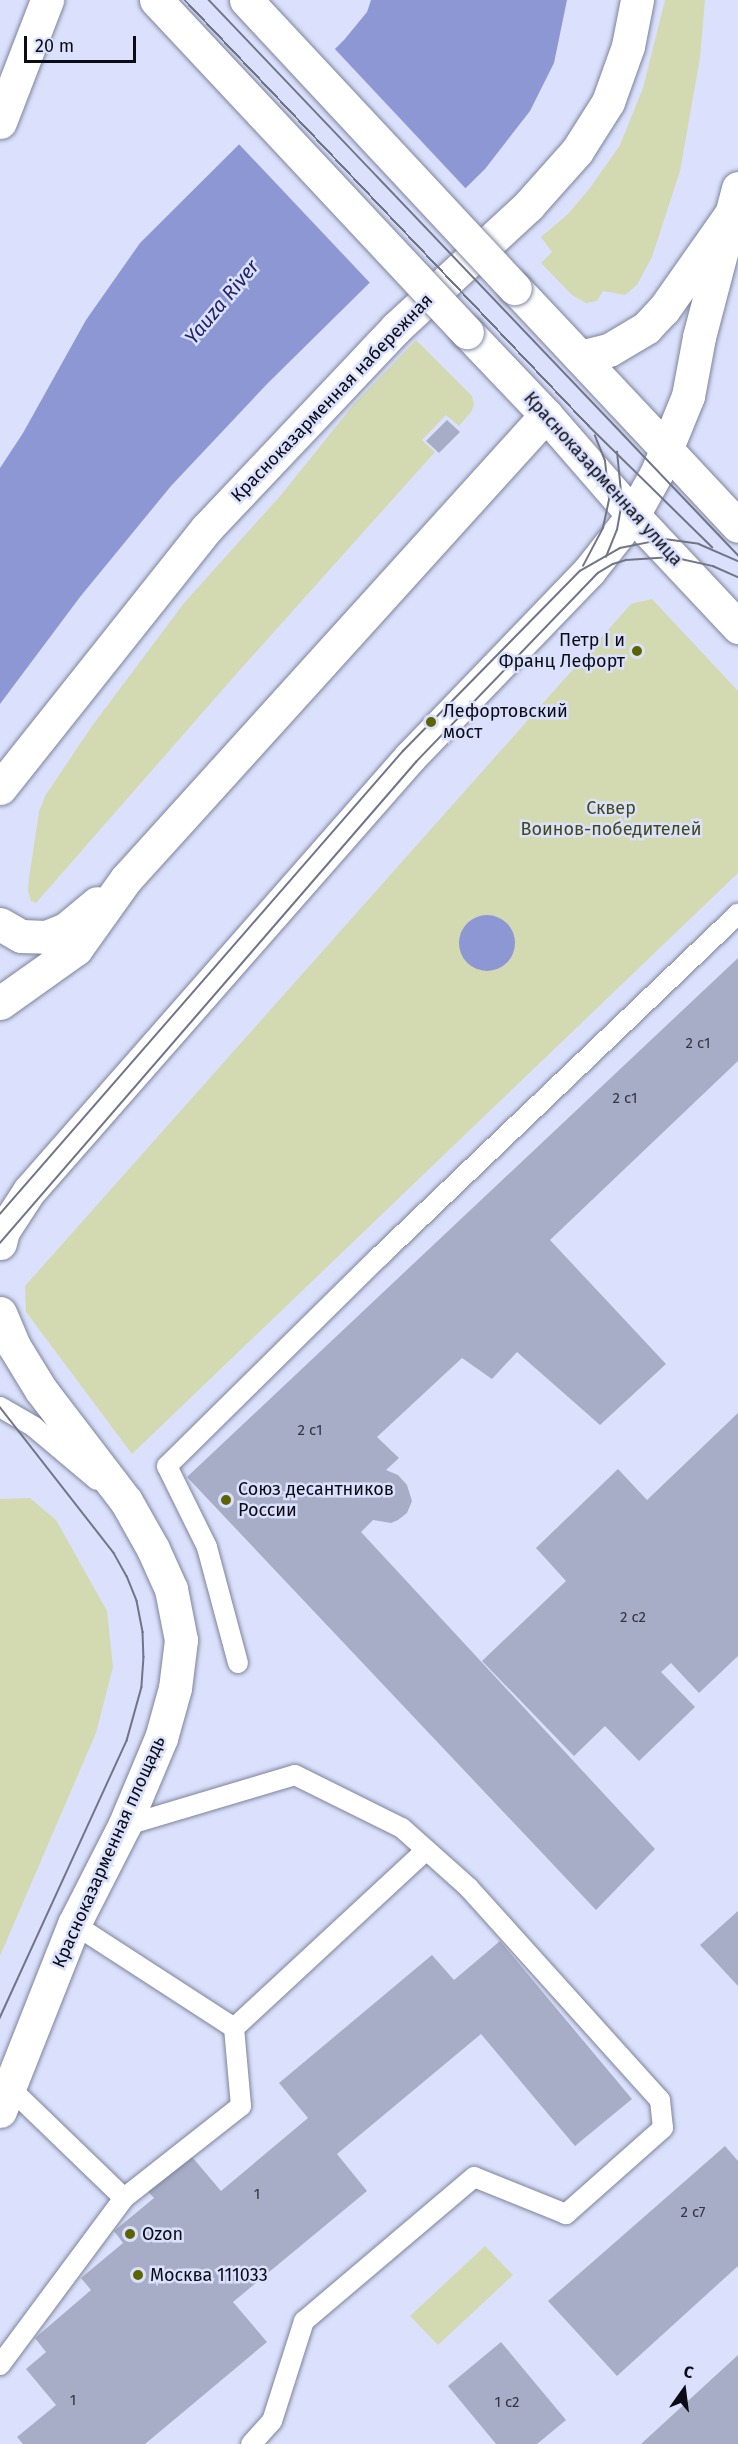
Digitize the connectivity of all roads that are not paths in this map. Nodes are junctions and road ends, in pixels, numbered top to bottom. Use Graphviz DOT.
graph roads {
  1 [pos="48,0"];
  2 [pos="156,0"];
  3 [pos="246,0"];
  4 [pos="637,0"];
  5 [pos="0,122"];
  6 [pos="734,201"];
  7 [pos="579,357"];
  8 [pos="546,415"];
  9 [pos="666,449"];
  10 [pos="633,515"];
  11 [pos="738,526"];
  12 [pos="738,627"];
  13 [pos="2,789"];
  14 [pos="126,879"];
  15 [pos="738,914"];
  16 [pos="0,924"];
  17 [pos="0,1003"];
  18 [pos="29,1191"];
  19 [pos="0,1207"];
  20 [pos="0,1243"];
  21 [pos="0,1312"];
  22 [pos="0,1407"];
  23 [pos="126,1501"];
  24 [pos="238,1664"];
  25 [pos="124,1826"];
  26 [pos="426,1850"];
  27 [pos="74,1924"];
  28 [pos="234,2028"];
  29 [pos="5,2100"];
  30 [pos="124,2198"];
  31 [pos="0,2365"];
  32 [pos="251,2444"];
  1 -- 5 [label="main road"];
  2 -- 8 [label="main road, Красноказарменная улица, bridge"];
  3 -- 7 [label="main road, bridge"];
  4 -- 13 [label="main road, Красноказарменная набережная"];
  6 -- 7 [label="main road"];
  6 -- 9 [label="main road"];
  7 -- 9 [label="main road"];
  8 -- 10 [label="main road, Красноказарменная улица"];
  8 -- 14 [label="main road"];
  9 -- 10 [label="main road"];
  9 -- 11 [label="main road"];
  10 -- 12 [label="main road, Красноказарменная улица"];
  10 -- 18 [label="main road"];
  14 -- 16 [label="main road"];
  14 -- 17 [label="main road"];
  15 -- 24 [label="lane"];
  18 -- 19 [label="main road"];
  18 -- 20 [label="main road"];
  21 -- 23 [label="main road, Красноказарменная площадь"];
  22 -- 23 [label="lane"];
  23 -- 25 [label="main road, Красноказарменная площадь"];
  25 -- 26 [label="lane"];
  25 -- 27 [label="main road, Красноказарменная площадь"];
  26 -- 28 [label="lane"];
  26 -- 32 [label="lane"];
  27 -- 28 [label="lane"];
  27 -- 29 [label="main road, Красноказарменная площадь"];
  28 -- 30 [label="lane"];
  29 -- 30 [label="lane"];
  30 -- 31 [label="lane"];
}
